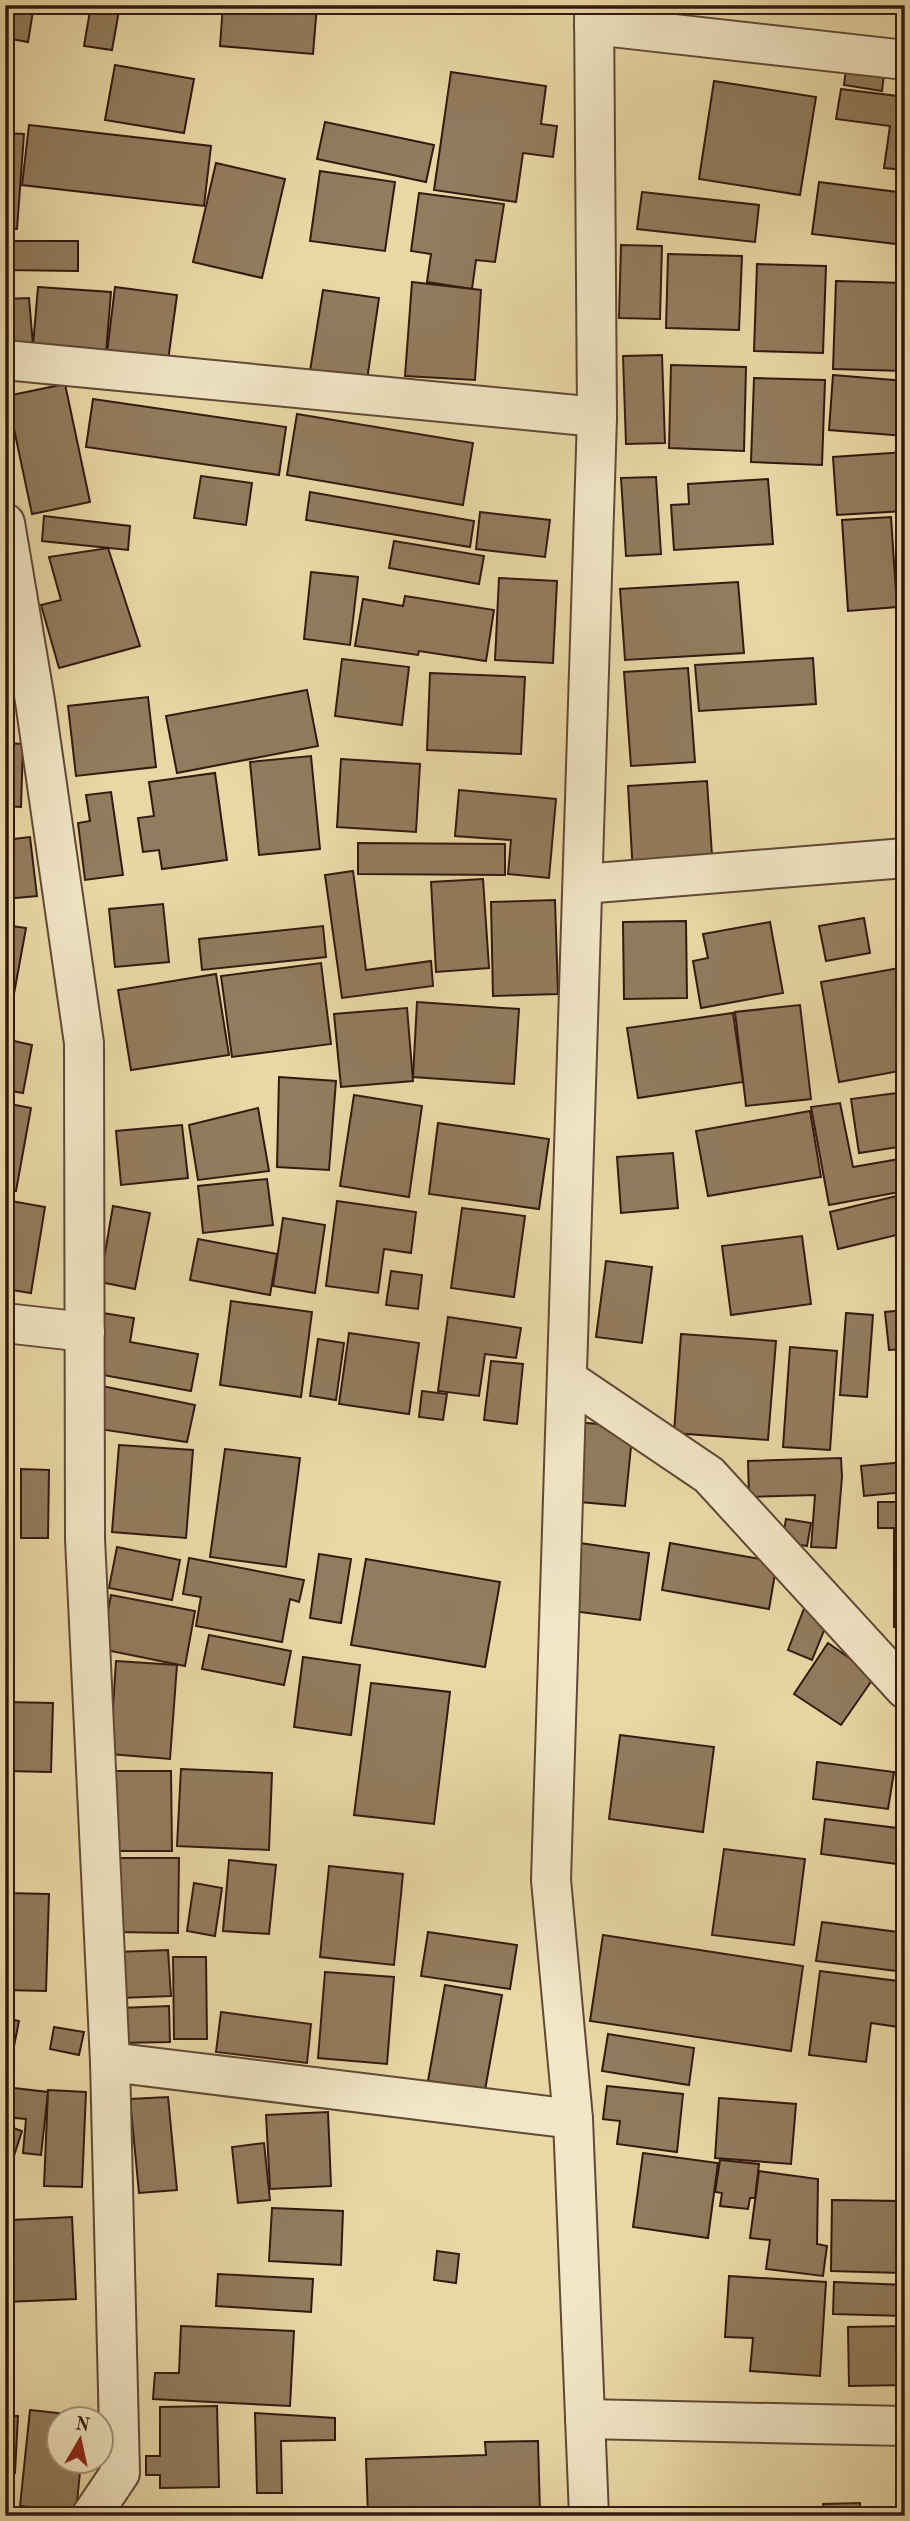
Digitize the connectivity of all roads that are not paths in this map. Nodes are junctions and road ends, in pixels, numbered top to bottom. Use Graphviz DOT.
graph roads {
  1 [pos="594,15"];
  2 [pos="905,60"];
  3 [pos="5,360"];
  4 [pos="597,417"];
  5 [pos="5,523"];
  6 [pos="20,701"];
  7 [pos="905,858"];
  8 [pos="583,884"];
  9 [pos="5,1323"];
  10 [pos="85,1332"];
  11 [pos="567,1379"];
  12 [pos="905,1689"];
  13 [pos="110,2062"];
  14 [pos="573,2119"];
  15 [pos="585,2419"];
  16 [pos="905,2426"];
  17 [pos="91,2516"];
  18 [pos="589,2516"];
  1 -- 2 [label="street"];
  1 -- 4 [label="street"];
  3 -- 4 [label="street"];
  4 -- 8 [label="street"];
  5 -- 6 [label="street"];
  6 -- 10 [label="street"];
  7 -- 8 [label="street"];
  8 -- 11 [label="street"];
  9 -- 10 [label="street"];
  10 -- 13 [label="street"];
  11 -- 12 [label="street"];
  11 -- 14 [label="street"];
  13 -- 14 [label="street"];
  13 -- 17 [label="street"];
  14 -- 15 [label="street"];
  15 -- 16 [label="street"];
  15 -- 18 [label="street"];
}
